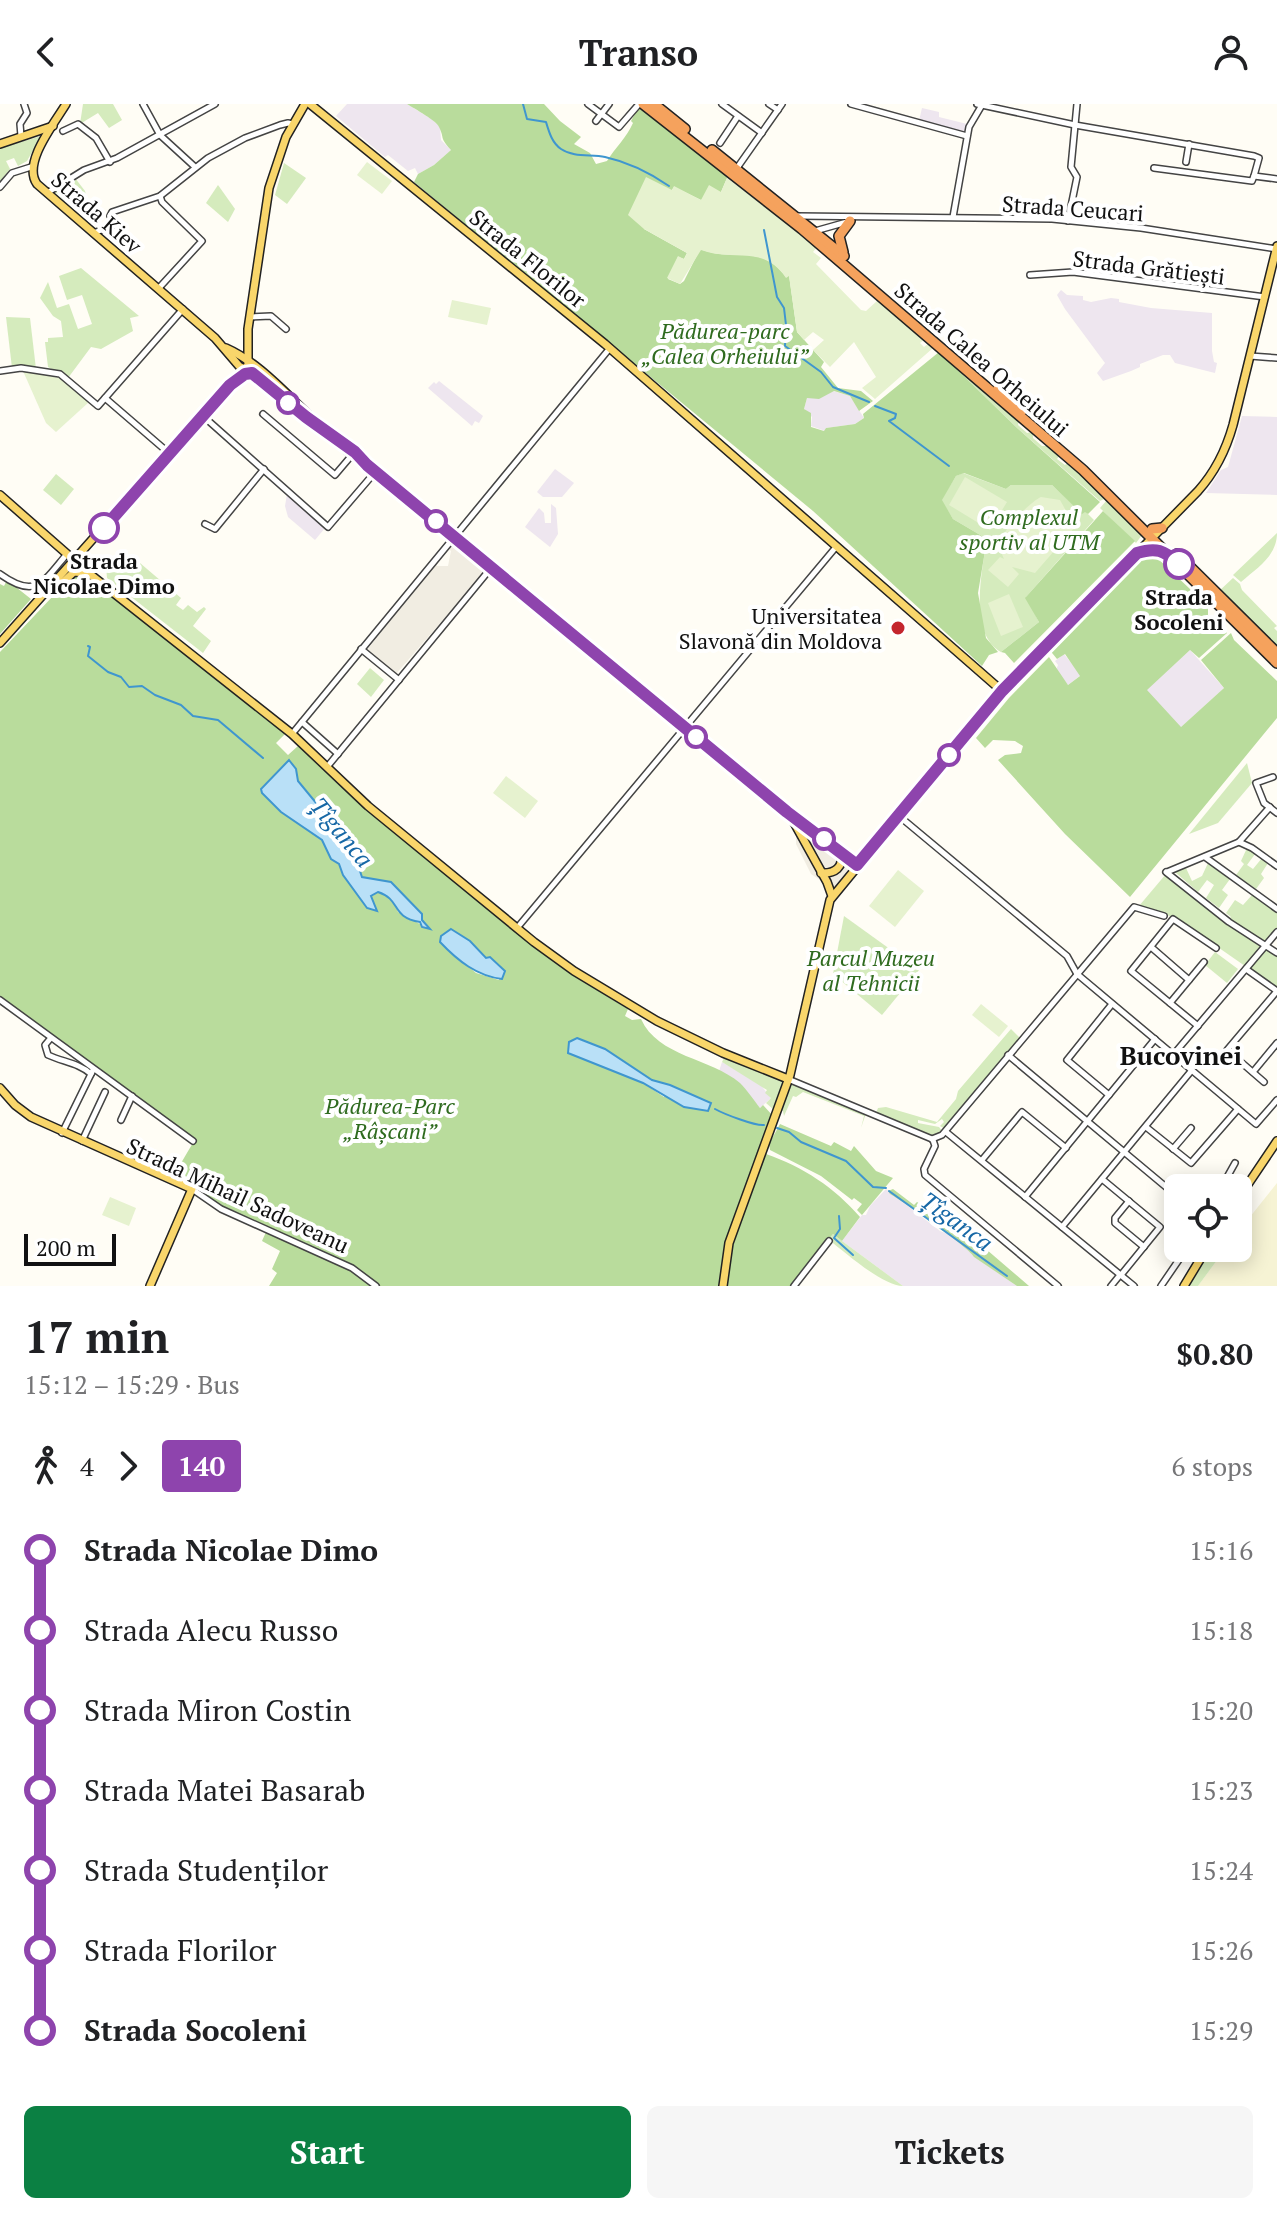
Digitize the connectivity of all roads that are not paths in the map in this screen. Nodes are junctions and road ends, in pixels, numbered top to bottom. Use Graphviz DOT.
graph roads {
  1 [pos="24,104"];
  2 [pos="66,104"];
  3 [pos="143,104"];
  4 [pos="215,104"];
  5 [pos="588,104"];
  6 [pos="609,104"];
  7 [pos="641,104"];
  8 [pos="654,104"];
  9 [pos="722,104"];
  10 [pos="769,104"];
  11 [pos="851,104"];
  12 [pos="980,104"];
  13 [pos="1077,104"];
  14 [pos="308,106"];
  15 [pos="780,107"];
  16 [pos="601,114"];
  17 [pos="738,116"];
  18 [pos="596,121"];
  19 [pos="294,122"];
  20 [pos="1075,125"];
  21 [pos="53,126"];
  22 [pos="63,131"];
  23 [pos="762,133"];
  24 [pos="160,135"];
  25 [pos="21,136"];
  26 [pos="689,136"];
  27 [pos="967,136"];
  28 [pos="720,143"];
  29 [pos="0,144"];
  30 [pos="1189,144"];
  31 [pos="110,162"];
  32 [pos="1186,162"];
  33 [pos="31,167"];
  34 [pos="195,167"];
  35 [pos="737,168"];
  36 [pos="1154,168"];
  37 [pos="1254,176"];
  38 [pos="1277,179"];
  39 [pos="0,187"];
  40 [pos="47,193"];
  41 [pos="160,196"];
  42 [pos="797,216"];
  43 [pos="953,217"];
  44 [pos="866,218"];
  45 [pos="850,221"];
  46 [pos="1068,221"];
  47 [pos="802,229"];
  48 [pos="815,231"];
  49 [pos="93,233"];
  50 [pos="1277,248"];
  51 [pos="851,264"];
  52 [pos="1030,275"];
  53 [pos="158,289"];
  54 [pos="1265,297"];
  55 [pos="183,309"];
  56 [pos="250,317"];
  57 [pos="286,329"];
  58 [pos="247,336"];
  59 [pos="225,347"];
  60 [pos="610,348"];
  61 [pos="1250,356"];
  62 [pos="1277,358"];
  63 [pos="243,363"];
  64 [pos="0,371"];
  65 [pos="232,383"];
  66 [pos="105,398"];
  67 [pos="263,414"];
  68 [pos="203,416"];
  69 [pos="315,422"];
  70 [pos="334,437"];
  71 [pos="170,454"];
  72 [pos="352,455"];
  73 [pos="367,465"];
  74 [pos="264,469"];
  75 [pos="376,471"];
  76 [pos="0,495"];
  77 [pos="205,524"];
  78 [pos="455,537"];
  79 [pos="1150,537"];
  80 [pos="836,547"];
  81 [pos="67,554"];
  82 [pos="1169,555"];
  83 [pos="75,561"];
  84 [pos="58,564"];
  85 [pos="492,567"];
  86 [pos="66,572"];
  87 [pos="0,574"];
  88 [pos="91,575"];
  89 [pos="39,600"];
  90 [pos="1234,615"];
  91 [pos="0,643"];
  92 [pos="361,649"];
  93 [pos="1277,653"];
  94 [pos="1277,663"];
  95 [pos="399,680"];
  96 [pos="1002,691"];
  97 [pos="302,722"];
  98 [pos="685,727"];
  99 [pos="292,734"];
  100 [pos="338,754"];
  101 [pos="327,767"];
  102 [pos="1273,777"];
  103 [pos="1270,807"];
  104 [pos="787,812"];
  105 [pos="1277,813"];
  106 [pos="898,816"];
  107 [pos="809,826"];
  108 [pos="800,832"];
  109 [pos="1239,842"];
  110 [pos="841,853"];
  111 [pos="1205,857"];
  112 [pos="857,865"];
  113 [pos="1277,866"];
  114 [pos="821,873"];
  115 [pos="832,896"];
  116 [pos="1277,909"];
  117 [pos="1164,916"];
  118 [pos="517,929"];
  119 [pos="1277,932"];
  120 [pos="1265,946"];
  121 [pos="1151,947"];
  122 [pos="1216,948"];
  123 [pos="1277,953"];
  124 [pos="1204,962"];
  125 [pos="1246,969"];
  126 [pos="1077,974"];
  127 [pos="1189,980"];
  128 [pos="1277,991"];
  129 [pos="0,1000"];
  130 [pos="1170,1003"];
  131 [pos="1112,1004"];
  132 [pos="1198,1026"];
  133 [pos="50,1039"];
  134 [pos="1155,1039"];
  135 [pos="1277,1043"];
  136 [pos="1008,1055"];
  137 [pos="1173,1055"];
  138 [pos="1192,1070"];
  139 [pos="92,1072"];
  140 [pos="1253,1072"];
  141 [pos="788,1079"];
  142 [pos="1264,1082"];
  143 [pos="0,1088"];
  144 [pos="105,1092"];
  145 [pos="1109,1095"];
  146 [pos="132,1096"];
  147 [pos="1277,1100"];
  148 [pos="1238,1109"];
  149 [pos="121,1120"];
  150 [pos="1087,1122"];
  151 [pos="1146,1127"];
  152 [pos="1191,1128"];
  153 [pos="946,1132"];
  154 [pos="62,1133"];
  155 [pos="932,1139"];
  156 [pos="193,1141"];
  157 [pos="1277,1141"];
  158 [pos="82,1142"];
  159 [pos="1066,1148"];
  160 [pos="1173,1149"];
  161 [pos="1124,1152"];
  162 [pos="982,1160"];
  163 [pos="1235,1163"];
  164 [pos="1229,1174"];
  165 [pos="1252,1178"];
  166 [pos="1102,1179"];
  167 [pos="1164,1185"];
  168 [pos="192,1189"];
  169 [pos="1025,1197"];
  170 [pos="1129,1201"];
  171 [pos="1062,1227"];
  172 [pos="829,1241"];
  173 [pos="1144,1247"];
  174 [pos="1177,1262"];
  175 [pos="1199,1262"];
  176 [pos="1121,1275"];
  177 [pos="150,1286"];
  178 [pos="376,1286"];
  179 [pos="723,1286"];
  180 [pos="794,1286"];
  181 [pos="1058,1286"];
  182 [pos="1111,1286"];
  183 [pos="1134,1286"];
  184 [pos="1161,1286"];
  185 [pos="1184,1286"];
  1 -- 25 [label="street"];
  2 -- 21 [label="main road, Strada Kiev"];
  3 -- 24 [label="street"];
  4 -- 24 [label="street"];
  5 -- 16 [label="street"];
  6 -- 16 [label="street"];
  7 -- 16 [label="street"];
  7 -- 26 [label="highway, Strada Calea Orheiului"];
  8 -- 26 [label="highway, Strada Calea Orheiului"];
  9 -- 17 [label="street"];
  10 -- 15 [label="street"];
  11 -- 27 [label="street"];
  12 -- 20 [label="street"];
  12 -- 27 [label="street"];
  13 -- 20 [label="street"];
  14 -- 19 [label="main road"];
  14 -- 60 [label="main road, Strada Florilor"];
  15 -- 23 [label="street"];
  16 -- 18 [label="street"];
  17 -- 23 [label="street"];
  17 -- 28 [label="street"];
  19 -- 34 [label="street"];
  19 -- 56 [label="main road"];
  20 -- 30 [label="street"];
  20 -- 46 [label="street"];
  21 -- 25 [label="main road"];
  21 -- 33 [label="main road, Strada Kiev"];
  22 -- 31 [label="street"];
  23 -- 35 [label="street"];
  24 -- 31 [label="street"];
  24 -- 34 [label="street"];
  25 -- 29 [label="main road"];
  26 -- 35 [label="highway, Strada Calea Orheiului"];
  26 -- 47 [label="highway, Strada Calea Orheiului"];
  27 -- 43 [label="street"];
  30 -- 32 [label="street"];
  30 -- 37 [label="street"];
  31 -- 40 [label="street"];
  33 -- 39 [label="street"];
  33 -- 40 [label="main road, Strada Kiev"];
  34 -- 41 [label="street"];
  35 -- 42 [label="highway, Strada Calea Orheiului"];
  36 -- 37 [label="street"];
  37 -- 38 [label="street"];
  40 -- 49 [label="main road, Strada Kiev"];
  41 -- 49 [label="street"];
  41 -- 53 [label="street"];
  42 -- 44 [label="street, Strada Ceucari"];
  42 -- 48 [label="highway, Strada Calea Orheiului"];
  43 -- 44 [label="street, Strada Ceucari"];
  43 -- 46 [label="street, Strada Ceucari"];
  44 -- 45 [label="street, Strada Ceucari"];
  45 -- 48 [label="street, Strada Ceucari"];
  45 -- 51 [label="highway"];
  46 -- 50 [label="street, Strada Ceucari"];
  47 -- 48 [label="street, Strada Ceucari"];
  47 -- 51 [label="highway, Strada Calea Orheiului"];
  48 -- 51 [label="highway, Strada Calea Orheiului"];
  49 -- 53 [label="main road, Strada Kiev"];
  50 -- 54 [label="main road"];
  51 -- 79 [label="highway, Strada Calea Orheiului"];
  52 -- 54 [label="street, Strada Grătiești"];
  53 -- 55 [label="main road, Strada Kiev"];
  54 -- 61 [label="main road"];
  55 -- 59 [label="main road, Strada Kiev"];
  55 -- 66 [label="street"];
  56 -- 57 [label="street"];
  56 -- 58 [label="main road"];
  58 -- 59 [label="main road"];
  58 -- 63 [label="main road"];
  59 -- 63 [label="main road, Strada Kiev"];
  60 -- 78 [label="street"];
  60 -- 80 [label="main road, Strada Florilor"];
  61 -- 62 [label="street"];
  61 -- 79 [label="main road"];
  63 -- 65 [label="main road"];
  63 -- 65 [label="main road"];
  63 -- 69 [label="main road"];
  63 -- 69 [label="main road"];
  64 -- 66 [label="street"];
  65 -- 68 [label="main road"];
  66 -- 71 [label="street"];
  67 -- 72 [label="street"];
  68 -- 71 [label="main road"];
  68 -- 74 [label="street"];
  69 -- 70 [label="main road"];
  70 -- 72 [label="main road"];
  70 -- 73 [label="main road"];
  71 -- 83 [label="main road"];
  72 -- 73 [label="main road"];
  73 -- 75 [label="main road"];
  74 -- 75 [label="street"];
  74 -- 77 [label="street"];
  75 -- 78 [label="main road"];
  76 -- 81 [label="main road"];
  78 -- 85 [label="main road"];
  78 -- 92 [label="street"];
  79 -- 82 [label="highway, Strada Calea Orheiului"];
  79 -- 82 [label="highway"];
  79 -- 90 [label="highway, Strada Calea Orheiului"];
  79 -- 96 [label="main road"];
  80 -- 96 [label="main road, Strada Florilor"];
  80 -- 98 [label="street"];
  81 -- 83 [label="main road"];
  81 -- 84 [label="street"];
  82 -- 90 [label="highway, Strada Calea Orheiului"];
  83 -- 86 [label="main road"];
  83 -- 88 [label="main road"];
  84 -- 86 [label="street"];
  84 -- 87 [label="street"];
  85 -- 95 [label="street"];
  85 -- 98 [label="main road"];
  86 -- 89 [label="main road"];
  88 -- 89 [label="main road"];
  88 -- 99 [label="main road"];
  89 -- 91 [label="main road"];
  90 -- 93 [label="highway, Strada Calea Orheiului"];
  90 -- 94 [label="highway, Strada Calea Orheiului"];
  92 -- 95 [label="street"];
  92 -- 97 [label="street"];
  95 -- 100 [label="street"];
  96 -- 106 [label="main road"];
  97 -- 99 [label="street"];
  97 -- 100 [label="street"];
  98 -- 104 [label="main road"];
  98 -- 118 [label="street"];
  99 -- 101 [label="main road"];
  100 -- 101 [label="street"];
  101 -- 118 [label="main road"];
  102 -- 103 [label="street"];
  103 -- 105 [label="street"];
  103 -- 109 [label="street"];
  104 -- 107 [label="main road"];
  104 -- 108 [label="main road"];
  106 -- 112 [label="main road"];
  106 -- 126 [label="street"];
  107 -- 108 [label="main road"];
  107 -- 110 [label="main road"];
  108 -- 114 [label="main road"];
  109 -- 111 [label="street"];
  109 -- 113 [label="street"];
  110 -- 112 [label="main road"];
  110 -- 114 [label="main road"];
  111 -- 116 [label="street"];
  111 -- 120 [label="street"];
  112 -- 115 [label="main road"];
  114 -- 115 [label="main road"];
  115 -- 141 [label="main road"];
  117 -- 126 [label="street"];
  118 -- 141 [label="main road"];
  119 -- 120 [label="street"];
  120 -- 123 [label="street"];
  120 -- 125 [label="street"];
  121 -- 122 [label="street"];
  121 -- 127 [label="street"];
  121 -- 130 [label="street"];
  124 -- 127 [label="street"];
  125 -- 128 [label="street"];
  125 -- 132 [label="street"];
  126 -- 131 [label="street"];
  126 -- 136 [label="street"];
  127 -- 130 [label="street"];
  128 -- 140 [label="street"];
  129 -- 133 [label="street, Strada Mihail Sadoveanu"];
  130 -- 132 [label="street"];
  131 -- 134 [label="street"];
  131 -- 145 [label="street"];
  132 -- 137 [label="street"];
  133 -- 139 [label="street, Strada Mihail Sadoveanu"];
  133 -- 139 [label="street"];
  134 -- 137 [label="street"];
  134 -- 145 [label="street"];
  135 -- 140 [label="street"];
  136 -- 150 [label="street"];
  136 -- 153 [label="street"];
  137 -- 138 [label="street"];
  138 -- 148 [label="street"];
  138 -- 151 [label="street"];
  139 -- 146 [label="street, Strada Mihail Sadoveanu"];
  139 -- 154 [label="street"];
  140 -- 142 [label="street"];
  141 -- 155 [label="street"];
  141 -- 179 [label="main road"];
  143 -- 154 [label="main road, Strada Mihail Sadoveanu"];
  144 -- 158 [label="street"];
  145 -- 150 [label="street"];
  146 -- 149 [label="street, Strada Mihail Sadoveanu"];
  146 -- 156 [label="street, Strada Mihail Sadoveanu"];
  147 -- 148 [label="street"];
  148 -- 160 [label="street"];
  150 -- 159 [label="street"];
  150 -- 161 [label="street"];
  151 -- 160 [label="street"];
  151 -- 161 [label="street"];
  152 -- 160 [label="street"];
  153 -- 155 [label="street"];
  153 -- 162 [label="street"];
  154 -- 158 [label="main road, Strada Mihail Sadoveanu"];
  155 -- 181 [label="street"];
  157 -- 165 [label="main road"];
  158 -- 168 [label="main road, Strada Mihail Sadoveanu"];
  159 -- 162 [label="street"];
  159 -- 169 [label="street"];
  161 -- 166 [label="street"];
  161 -- 167 [label="street"];
  162 -- 169 [label="street"];
  163 -- 164 [label="street"];
  166 -- 170 [label="street"];
  166 -- 171 [label="street"];
  168 -- 177 [label="main road"];
  168 -- 178 [label="street, Strada Mihail Sadoveanu"];
  169 -- 171 [label="street"];
  170 -- 173 [label="street"];
  170 -- 173 [label="street"];
  171 -- 176 [label="street"];
  172 -- 180 [label="street"];
  173 -- 176 [label="street"];
  174 -- 184 [label="street"];
  175 -- 185 [label="main road"];
  176 -- 182 [label="street"];
  176 -- 183 [label="street"];
}
